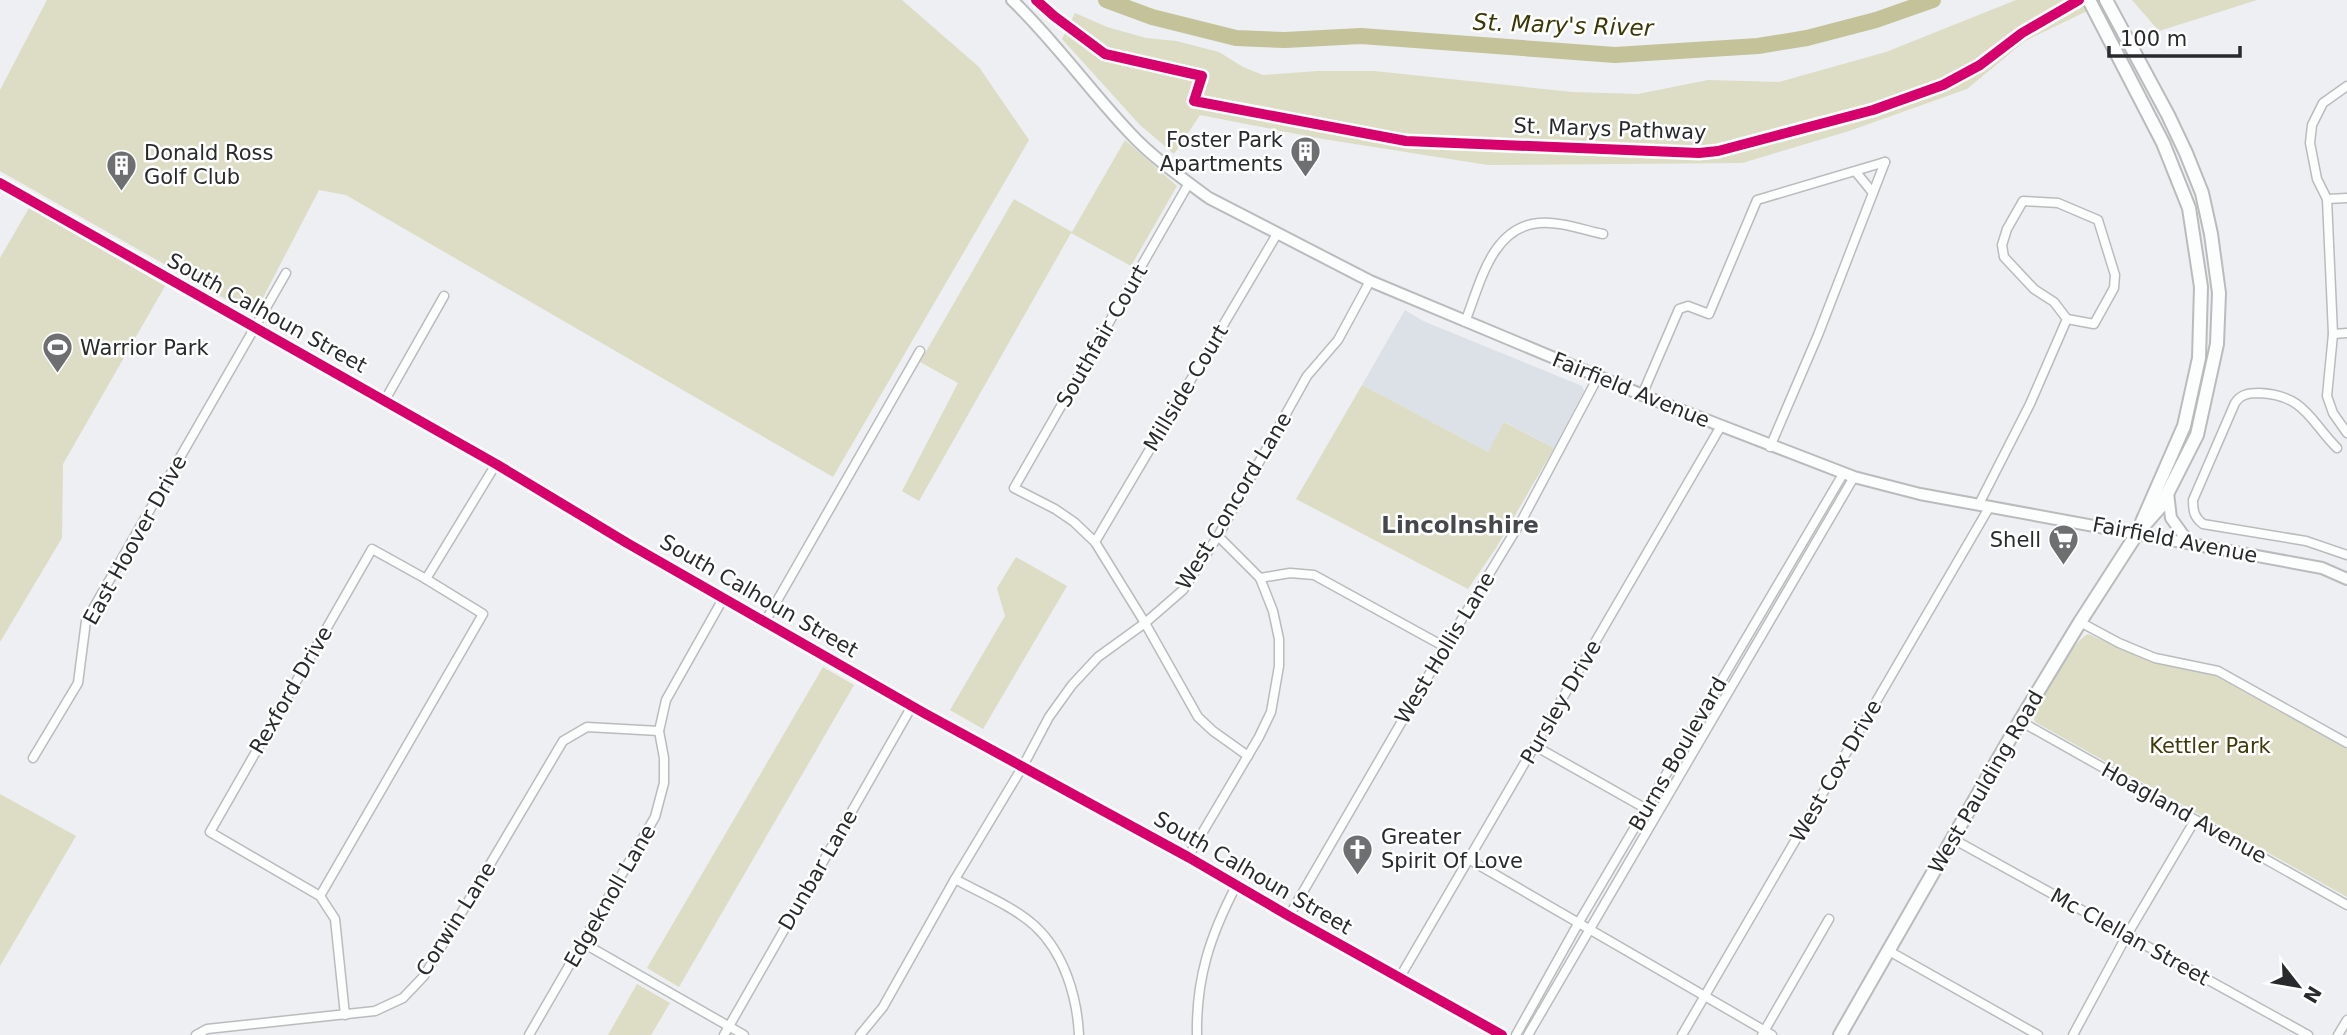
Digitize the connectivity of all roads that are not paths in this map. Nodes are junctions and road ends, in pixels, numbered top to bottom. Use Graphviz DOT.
graph roads {
  1 [pos="1012,0"];
  2 [pos="2088,0"];
  3 [pos="2109,6"];
  4 [pos="2347,86"];
  5 [pos="1856,172"];
  6 [pos="0,183"];
  7 [pos="1189,183"];
  8 [pos="1873,193"];
  9 [pos="2347,198"];
  10 [pos="2327,199"];
  11 [pos="1277,234"];
  12 [pos="1603,234"];
  13 [pos="286,273"];
  14 [pos="1370,281"];
  15 [pos="444,296"];
  16 [pos="2067,319"];
  17 [pos="1465,322"];
  18 [pos="255,328"];
  19 [pos="2333,334"];
  20 [pos="2347,334"];
  21 [pos="920,351"];
  22 [pos="1598,377"];
  23 [pos="1642,395"];
  24 [pos="384,400"];
  25 [pos="1721,426"];
  26 [pos="2347,433"];
  27 [pos="1770,447"];
  28 [pos="2337,448"];
  29 [pos="496,464"];
  30 [pos="1848,476"];
  31 [pos="2168,491"];
  32 [pos="1985,505"];
  33 [pos="2138,532"];
  34 [pos="1218,536"];
  35 [pos="1095,542"];
  36 [pos="2189,543"];
  37 [pos="2347,555"];
  38 [pos="1260,578"];
  39 [pos="426,579"];
  40 [pos="2347,579"];
  41 [pos="724,597"];
  42 [pos="766,620"];
  43 [pos="2080,622"];
  44 [pos="1145,623"];
  45 [pos="1445,647"];
  46 [pos="912,706"];
  47 [pos="2020,721"];
  48 [pos="659,730"];
  49 [pos="2347,743"];
  50 [pos="1535,746"];
  51 [pos="1248,756"];
  52 [pos="33,758"];
  53 [pos="1023,766"];
  54 [pos="1646,809"];
  55 [pos="1656,815"];
  56 [pos="2195,820"];
  57 [pos="1953,839"];
  58 [pos="1188,857"];
  59 [pos="1470,860"];
  60 [pos="955,879"];
  61 [pos="1236,886"];
  62 [pos="320,896"];
  63 [pos="2347,905"];
  64 [pos="1289,916"];
  65 [pos="1829,919"];
  66 [pos="1579,922"];
  67 [pos="1589,928"];
  68 [pos="2127,935"];
  69 [pos="583,943"];
  70 [pos="1889,951"];
  71 [pos="1400,977"];
  72 [pos="1705,997"];
  73 [pos="345,1015"];
  74 [pos="2347,1020"];
  75 [pos="729,1025"];
  76 [pos="1766,1033"];
  77 [pos="196,1035"];
  78 [pos="529,1035"];
  79 [pos="724,1035"];
  80 [pos="744,1035"];
  81 [pos="859,1035"];
  82 [pos="1079,1035"];
  83 [pos="1197,1035"];
  84 [pos="1502,1035"];
  85 [pos="1516,1035"];
  86 [pos="1528,1035"];
  87 [pos="1682,1035"];
  88 [pos="1840,1035"];
  89 [pos="2038,1035"];
  90 [pos="2073,1035"];
  91 [pos="2308,1035"];
  92 [pos="2338,1035"];
  1 -- 7 [label="main road, Fairfield Avenue"];
  2 -- 33 [label="main road"];
  3 -- 31 [label="main road"];
  4 -- 10 [label="street"];
  5 -- 8 [label="street"];
  5 -- 8 [label="street"];
  5 -- 23 [label="street"];
  6 -- 18 [label="street, South Calhoun Street"];
  7 -- 11 [label="main road, Fairfield Avenue"];
  7 -- 35 [label="street, Southfair Court"];
  8 -- 27 [label="street"];
  9 -- 10 [label="street"];
  10 -- 19 [label="street"];
  11 -- 14 [label="main road, Fairfield Avenue"];
  11 -- 35 [label="street, Millside Court"];
  12 -- 17 [label="street"];
  13 -- 18 [label="street, East Hoover Drive"];
  14 -- 17 [label="main road, Fairfield Avenue"];
  14 -- 34 [label="street, West Concord Lane"];
  15 -- 24 [label="street"];
  16 -- 16 [label="street"];
  16 -- 32 [label="street, West Cox Drive"];
  17 -- 22 [label="main road, Fairfield Avenue"];
  18 -- 24 [label="street, South Calhoun Street"];
  18 -- 52 [label="street, East Hoover Drive"];
  19 -- 20 [label="street"];
  19 -- 26 [label="street"];
  21 -- 42 [label="street"];
  22 -- 23 [label="main road, Fairfield Avenue"];
  22 -- 45 [label="street, West Hollis Lane"];
  23 -- 25 [label="main road, Fairfield Avenue"];
  24 -- 29 [label="street, South Calhoun Street"];
  25 -- 27 [label="main road, Fairfield Avenue"];
  25 -- 50 [label="street, Pursley Drive"];
  27 -- 30 [label="main road, Fairfield Avenue"];
  28 -- 37 [label="street"];
  29 -- 39 [label="street"];
  29 -- 41 [label="street, South Calhoun Street"];
  30 -- 32 [label="main road, Fairfield Avenue"];
  30 -- 54 [label="street, Burns Boulevard"];
  30 -- 55 [label="street, Burns Boulevard"];
  31 -- 33 [label="main road"];
  31 -- 36 [label="main road"];
  32 -- 33 [label="main road, Fairfield Avenue"];
  32 -- 72 [label="street, West Cox Drive"];
  33 -- 36 [label="main road, Fairfield Avenue"];
  33 -- 43 [label="main road, West Paulding Road"];
  34 -- 38 [label="street"];
  34 -- 44 [label="street, West Concord Lane"];
  35 -- 44 [label="street"];
  36 -- 40 [label="main road, Fairfield Avenue"];
  38 -- 45 [label="street"];
  38 -- 51 [label="street"];
  39 -- 62 [label="street"];
  39 -- 62 [label="street, Rexford Drive"];
  41 -- 42 [label="street, South Calhoun Street"];
  41 -- 48 [label="street, Edgeknoll Lane"];
  42 -- 46 [label="street, South Calhoun Street"];
  43 -- 47 [label="main road, West Paulding Road"];
  43 -- 49 [label="street"];
  44 -- 51 [label="street"];
  44 -- 53 [label="street, West Concord Lane"];
  45 -- 64 [label="street, West Hollis Lane"];
  46 -- 53 [label="street, South Calhoun Street"];
  46 -- 75 [label="street, Dunbar Lane"];
  47 -- 56 [label="street, Hoagland Avenue"];
  47 -- 57 [label="main road, West Paulding Road"];
  48 -- 69 [label="street, Edgeknoll Lane"];
  48 -- 73 [label="street, Corwin Lane"];
  50 -- 54 [label="street"];
  50 -- 59 [label="street, Pursley Drive"];
  51 -- 58 [label="street"];
  53 -- 58 [label="street, South Calhoun Street"];
  53 -- 60 [label="street, West Concord Lane"];
  54 -- 55 [label="street"];
  54 -- 66 [label="street, Burns Boulevard"];
  55 -- 67 [label="street, Burns Boulevard"];
  56 -- 63 [label="street, Hoagland Avenue"];
  56 -- 68 [label="street"];
  57 -- 68 [label="street, Mc Clellan Street"];
  57 -- 70 [label="main road, West Paulding Road"];
  58 -- 61 [label="street, South Calhoun Street"];
  59 -- 66 [label="street"];
  59 -- 71 [label="street, Pursley Drive"];
  60 -- 81 [label="street, West Concord Lane"];
  60 -- 82 [label="street"];
  61 -- 64 [label="street, South Calhoun Street"];
  61 -- 83 [label="street"];
  62 -- 73 [label="street"];
  64 -- 71 [label="street, South Calhoun Street"];
  65 -- 76 [label="street"];
  66 -- 67 [label="street"];
  66 -- 85 [label="street, Burns Boulevard"];
  67 -- 72 [label="street"];
  67 -- 86 [label="street, Burns Boulevard"];
  68 -- 90 [label="street"];
  68 -- 91 [label="street, Mc Clellan Street"];
  69 -- 75 [label="street"];
  69 -- 78 [label="street, Edgeknoll Lane"];
  70 -- 88 [label="main road, West Paulding Road"];
  70 -- 89 [label="street"];
  71 -- 84 [label="street, South Calhoun Street"];
  72 -- 76 [label="street"];
  72 -- 87 [label="street, West Cox Drive"];
  73 -- 77 [label="street, Corwin Lane"];
  74 -- 92 [label="street"];
  75 -- 79 [label="street, Dunbar Lane"];
  75 -- 80 [label="street"];
}
